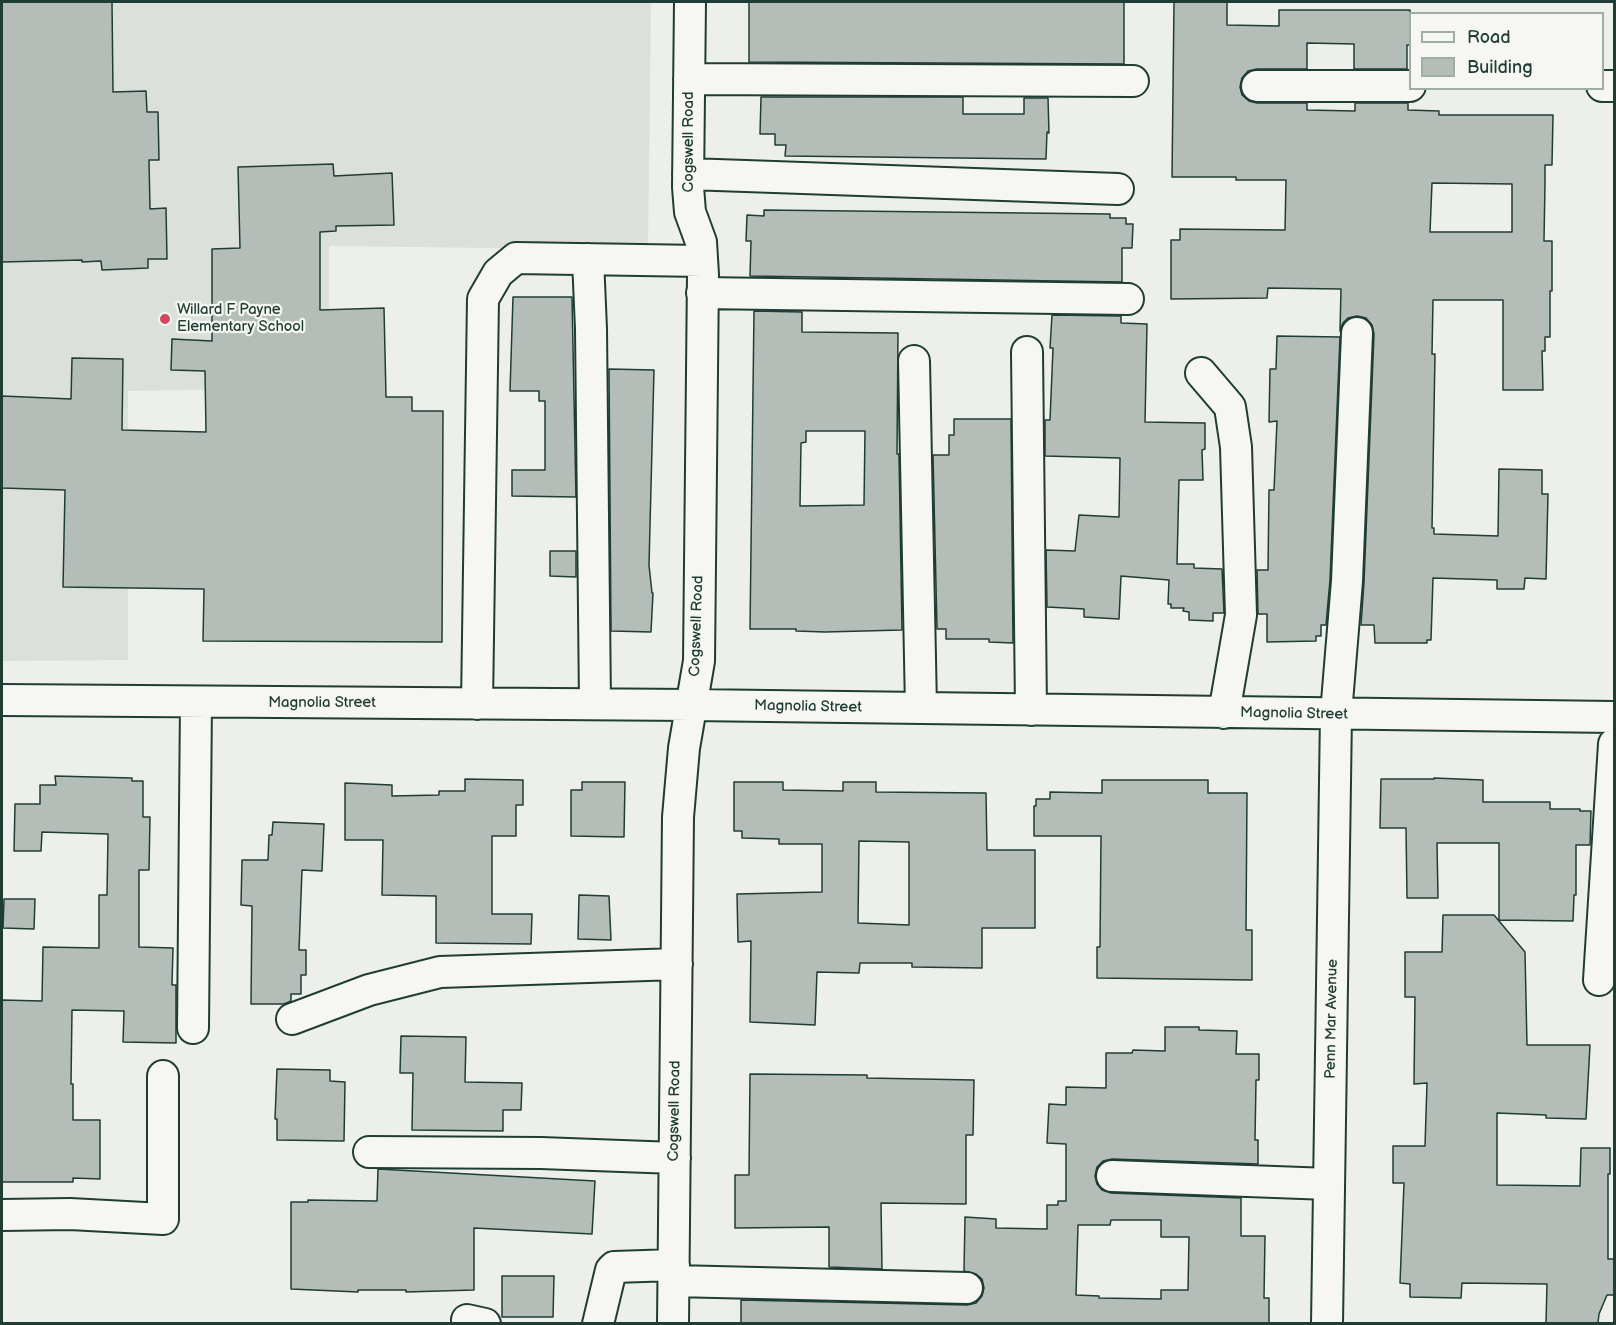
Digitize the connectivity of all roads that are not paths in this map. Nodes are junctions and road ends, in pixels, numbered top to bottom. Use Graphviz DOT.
graph roads {
  1 [pos="690,2"];
  2 [pos="689,79"];
  3 [pos="1133,81"];
  4 [pos="1257,86"];
  5 [pos="1409,86"];
  6 [pos="688,174"];
  7 [pos="1118,189"];
  8 [pos="588,259"];
  9 [pos="702,261"];
  10 [pos="465,289"];
  11 [pos="702,294"];
  12 [pos="1128,299"];
  13 [pos="1357,333"];
  14 [pos="1027,352"];
  15 [pos="914,361"];
  16 [pos="1201,373"];
  17 [pos="2,700"];
  18 [pos="196,702"];
  19 [pos="471,704"];
  20 [pos="595,704"];
  21 [pos="692,705"];
  22 [pos="921,708"];
  23 [pos="1031,710"];
  24 [pos="1224,713"];
  25 [pos="1336,714"];
  26 [pos="1614,717"];
  27 [pos="1614,744"];
  28 [pos="677,964"];
  29 [pos="1599,980"];
  30 [pos="292,1019"];
  31 [pos="193,1028"];
  32 [pos="164,1076"];
  33 [pos="369,1152"];
  34 [pos="675,1158"];
  35 [pos="1112,1176"];
  36 [pos="1329,1185"];
  37 [pos="2,1215"];
  38 [pos="674,1273"];
  39 [pos="967,1288"];
  40 [pos="598,1323"];
  41 [pos="674,1323"];
  42 [pos="1327,1323"];
  1 -- 2 [label="street, Cogswell Road"];
  2 -- 3 [label="street"];
  2 -- 6 [label="street, Cogswell Road"];
  4 -- 5 [label="street"];
  6 -- 7 [label="street"];
  6 -- 9 [label="street, Cogswell Road"];
  8 -- 9 [label="street"];
  8 -- 19 [label="street"];
  8 -- 20 [label="street"];
  9 -- 11 [label="street, Cogswell Road"];
  10 -- 19 [label="street"];
  11 -- 12 [label="street"];
  11 -- 21 [label="street, Cogswell Road"];
  13 -- 25 [label="street, Penn Mar Avenue"];
  14 -- 23 [label="street"];
  15 -- 22 [label="street"];
  16 -- 24 [label="street"];
  17 -- 18 [label="street, Magnolia Street"];
  18 -- 19 [label="street, Magnolia Street"];
  18 -- 31 [label="street"];
  19 -- 20 [label="street, Magnolia Street"];
  20 -- 21 [label="street, Magnolia Street"];
  21 -- 22 [label="street, Magnolia Street"];
  21 -- 28 [label="street, Cogswell Road"];
  22 -- 23 [label="street, Magnolia Street"];
  23 -- 24 [label="street, Magnolia Street"];
  24 -- 25 [label="street, Magnolia Street"];
  25 -- 26 [label="street, Magnolia Street"];
  25 -- 36 [label="street, Penn Mar Avenue"];
  27 -- 29 [label="street"];
  28 -- 30 [label="street"];
  28 -- 34 [label="street, Cogswell Road"];
  32 -- 37 [label="street"];
  33 -- 34 [label="street"];
  34 -- 38 [label="street, Cogswell Road"];
  35 -- 36 [label="street"];
  36 -- 42 [label="street, Penn Mar Avenue"];
  38 -- 39 [label="street"];
  38 -- 40 [label="street"];
  38 -- 41 [label="street, Cogswell Road"];
}
